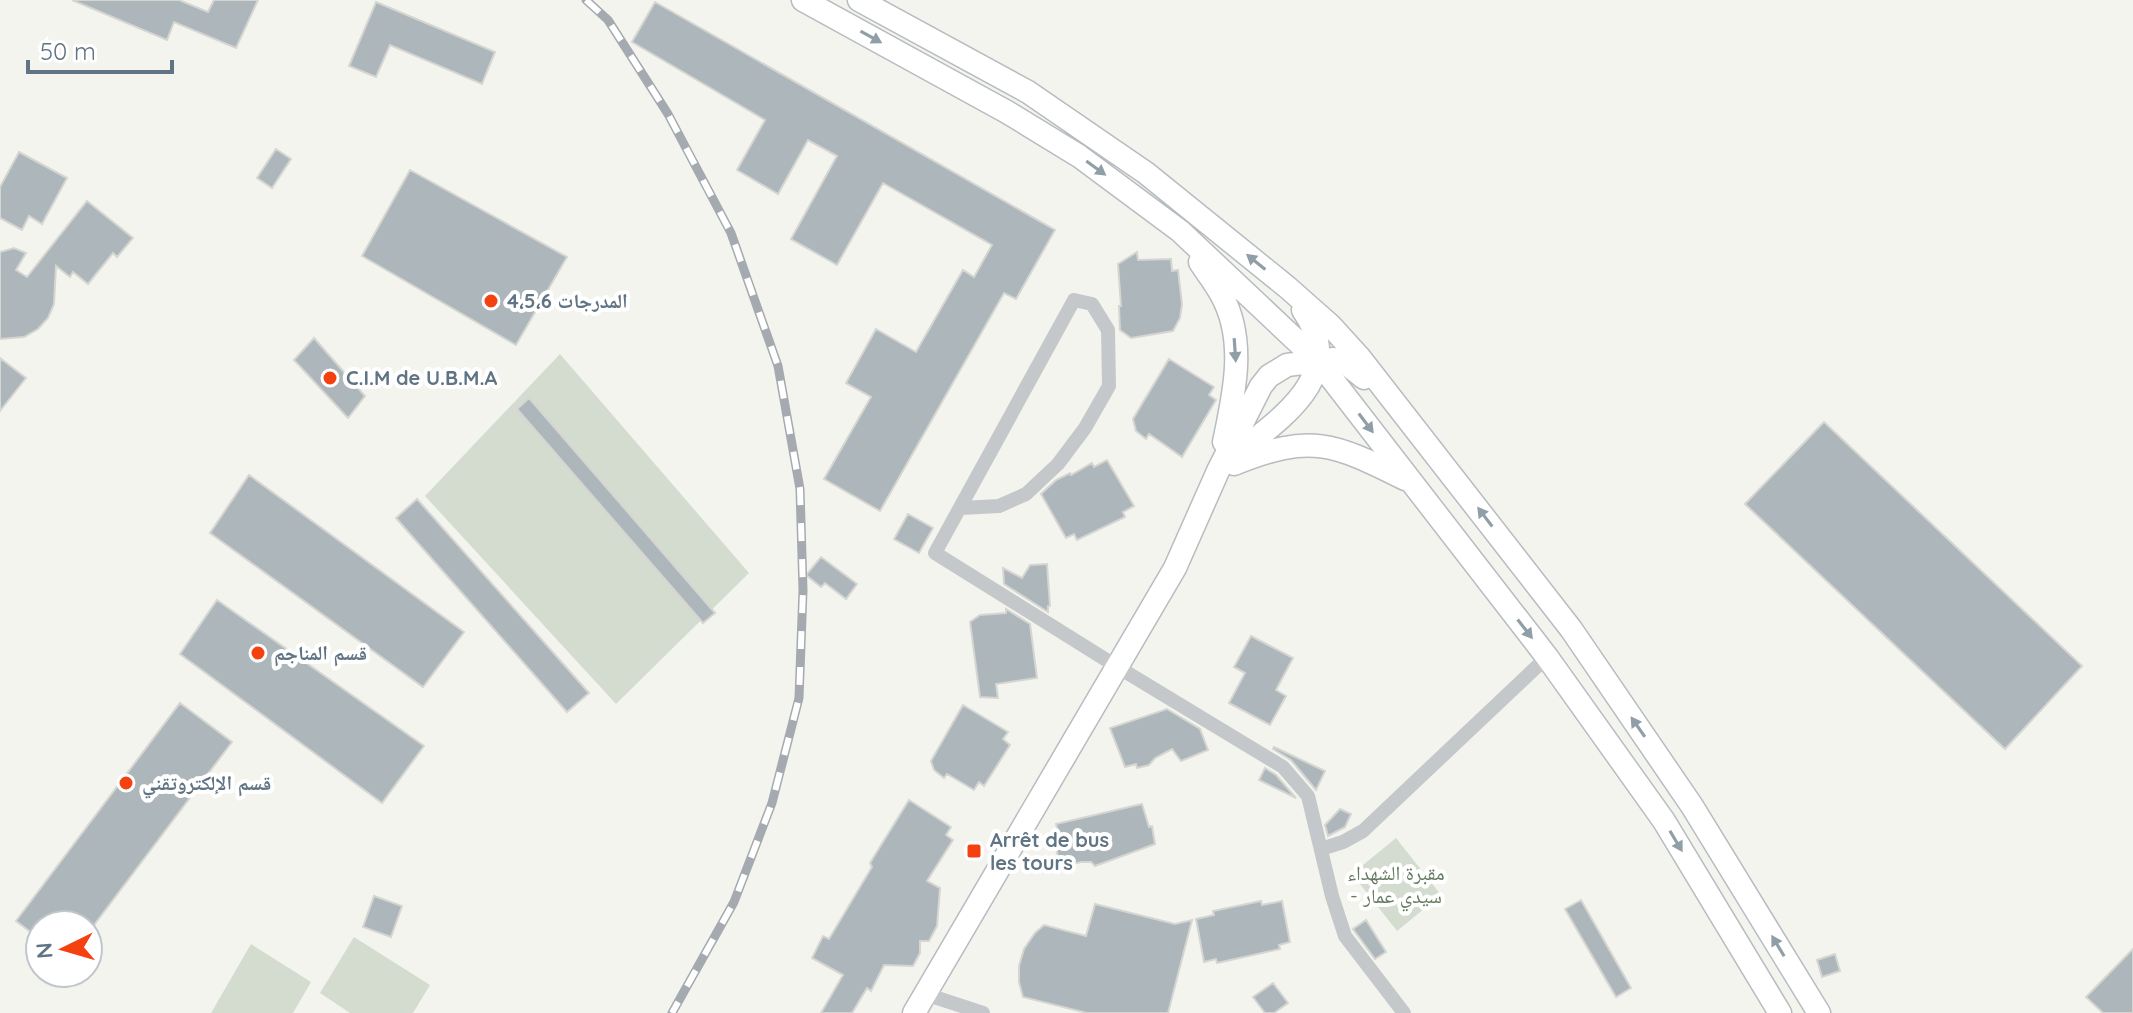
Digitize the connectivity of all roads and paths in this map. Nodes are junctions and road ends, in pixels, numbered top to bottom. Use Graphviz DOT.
graph roads {
  1 [pos="803,0"];
  2 [pos="859,0"];
  3 [pos="1180,231"];
  4 [pos="1287,287"];
  5 [pos="1318,361"];
  6 [pos="1395,403"];
  7 [pos="1218,471"];
  8 [pos="1412,483"];
  9 [pos="961,508"];
  10 [pos="1547,657"];
  11 [pos="1116,666"];
  12 [pos="1321,849"];
  13 [pos="920,1004"];
  14 [pos="983,1013"];
  15 [pos="1404,1013"];
  16 [pos="1780,1013"];
  17 [pos="1819,1013"];
  1 -- 3 [label="main road, one-way"];
  4 -- 2 [label="main road, one-way"];
  3 -- 5 [label="main road"];
  3 -- 7 [label="main road, one-way"];
  4 -- 5 [label="main road"];
  4 -- 6 [label="main road"];
  5 -- 6 [label="main road"];
  5 -- 7 [label="main road"];
  5 -- 7 [label="main road"];
  5 -- 8 [label="main road, one-way"];
  17 -- 6 [label="main road, one-way"];
  7 -- 8 [label="main road"];
  7 -- 11 [label="main road"];
  8 -- 10 [label="main road, one-way"];
  9 -- 9 [label="street"];
  9 -- 11 [label="street"];
  10 -- 12 [label="street"];
  10 -- 16 [label="main road, one-way"];
  11 -- 12 [label="street"];
  11 -- 13 [label="main road"];
  12 -- 15 [label="street"];
  13 -- 14 [label="street"];
}
